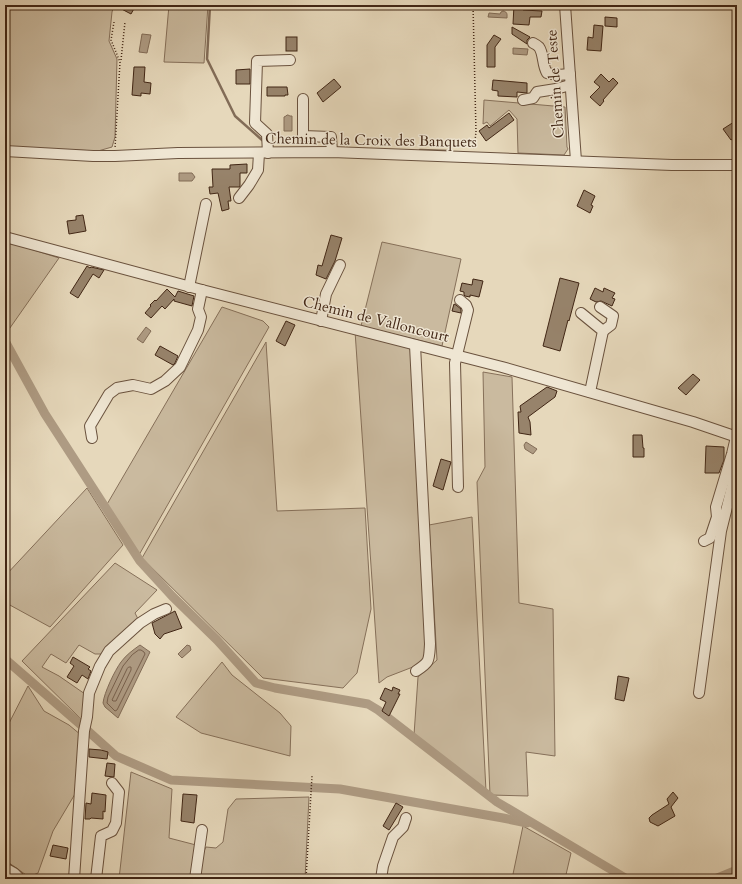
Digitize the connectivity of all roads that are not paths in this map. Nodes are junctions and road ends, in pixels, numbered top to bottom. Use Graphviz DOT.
graph roads {
  1 [pos="565,5"];
  2 [pos="533,43"];
  3 [pos="290,60"];
  4 [pos="570,74"];
  5 [pos="570,85"];
  6 [pos="302,99"];
  7 [pos="523,100"];
  8 [pos="5,151"];
  9 [pos="332,152"];
  10 [pos="264,153"];
  11 [pos="576,161"];
  12 [pos="736,162"];
  13 [pos="239,198"];
  14 [pos="206,204"];
  15 [pos="5,237"];
  16 [pos="340,265"];
  17 [pos="189,287"];
  18 [pos="202,290"];
  19 [pos="460,300"];
  20 [pos="600,307"];
  21 [pos="581,313"];
  22 [pos="321,321"];
  23 [pos="603,331"];
  24 [pos="416,345"];
  25 [pos="457,355"];
  26 [pos="590,392"];
  27 [pos="736,437"];
  28 [pos="92,438"];
  29 [pos="737,467"];
  30 [pos="458,487"];
  31 [pos="704,541"];
  32 [pos="166,609"];
  33 [pos="416,671"];
  34 [pos="699,693"];
  35 [pos="112,783"];
  36 [pos="406,818"];
  37 [pos="202,830"];
  38 [pos="5,868"];
  39 [pos="20,879"];
  40 [pos="74,879"];
  41 [pos="96,879"];
  42 [pos="195,879"];
  43 [pos="381,879"];
  1 -- 4 [label="street, Chemin de Teste"];
  2 -- 4 [label="street"];
  3 -- 10 [label="street"];
  4 -- 5 [label="street, Chemin de Teste"];
  5 -- 7 [label="street"];
  5 -- 11 [label="street, Chemin de Teste"];
  6 -- 9 [label="street"];
  8 -- 10 [label="street, Chemin de la Croix des Banquets"];
  9 -- 10 [label="street, Chemin de la Croix des Banquets"];
  9 -- 11 [label="street, Chemin de la Croix des Banquets"];
  10 -- 13 [label="street"];
  11 -- 12 [label="street, Chemin de la Croix des Banquets"];
  14 -- 17 [label="street"];
  15 -- 17 [label="street, Chemin de Valloncourt"];
  16 -- 22 [label="street"];
  17 -- 18 [label="street, Chemin de Valloncourt"];
  18 -- 22 [label="street, Chemin de Valloncourt"];
  18 -- 28 [label="street"];
  19 -- 25 [label="street"];
  20 -- 23 [label="street"];
  21 -- 23 [label="street"];
  22 -- 24 [label="street, Chemin de Valloncourt"];
  23 -- 26 [label="street"];
  24 -- 25 [label="street, Chemin de Valloncourt"];
  24 -- 33 [label="street"];
  25 -- 26 [label="street, Chemin de Valloncourt"];
  25 -- 30 [label="street"];
  26 -- 27 [label="street, Chemin de Valloncourt"];
  27 -- 31 [label="street"];
  29 -- 34 [label="street"];
  32 -- 40 [label="street"];
  35 -- 41 [label="street"];
  36 -- 43 [label="street"];
  37 -- 42 [label="street"];
  38 -- 39 [label="street"];
}
